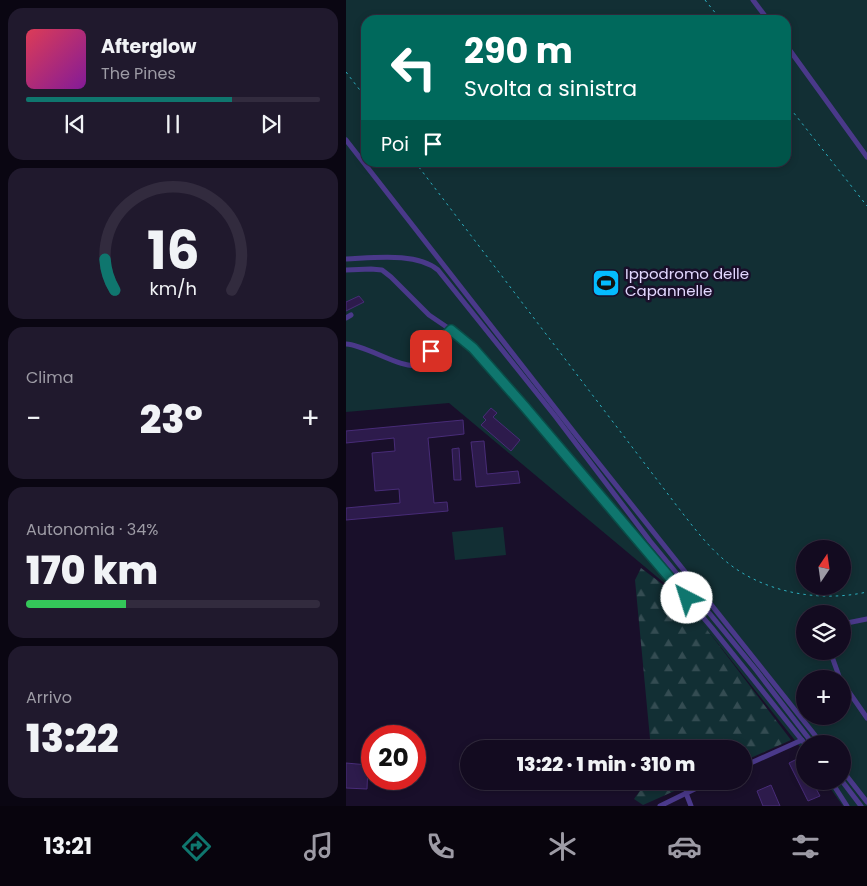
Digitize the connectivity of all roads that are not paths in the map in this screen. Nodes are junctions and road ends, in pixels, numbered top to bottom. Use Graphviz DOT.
graph roads {
  1 [pos="753,0"];
  2 [pos="764,15"];
  3 [pos="791,52"];
  4 [pos="346,140"];
  5 [pos="867,157"];
  6 [pos="361,159"];
  7 [pos="367,167"];
  8 [pos="346,259"];
  9 [pos="346,270"];
  10 [pos="451,330"];
  11 [pos="346,344"];
  12 [pos="867,618"];
  13 [pos="851,622"];
  14 [pos="851,695"];
  15 [pos="867,718"];
  16 [pos="798,735"];
  17 [pos="806,735"];
  18 [pos="815,735"];
  19 [pos="796,745"];
  20 [pos="752,763"];
  21 [pos="851,782"];
  22 [pos="692,790"];
  23 [pos="837,790"];
  24 [pos="849,790"];
  25 [pos="686,793"];
  26 [pos="867,802"];
  27 [pos="660,806"];
  28 [pos="691,806"];
  29 [pos="848,806"];
  30 [pos="861,806"];
  1 -- 2 [label="lane"];
  3 -- 5 [label="lane"];
  4 -- 6 [label="lane"];
  7 -- 18 [label="lane"];
  8 -- 17 [label="lane"];
  9 -- 10 [label="lane"];
  10 -- 11 [label="lane"];
  10 -- 16 [label="lane"];
  12 -- 13 [label="lane"];
  14 -- 15 [label="lane"];
  19 -- 20 [label="lane"];
  21 -- 26 [label="lane"];
  22 -- 25 [label="lane"];
  23 -- 29 [label="lane"];
  24 -- 30 [label="lane"];
  25 -- 27 [label="lane"];
  25 -- 28 [label="lane"];
}
